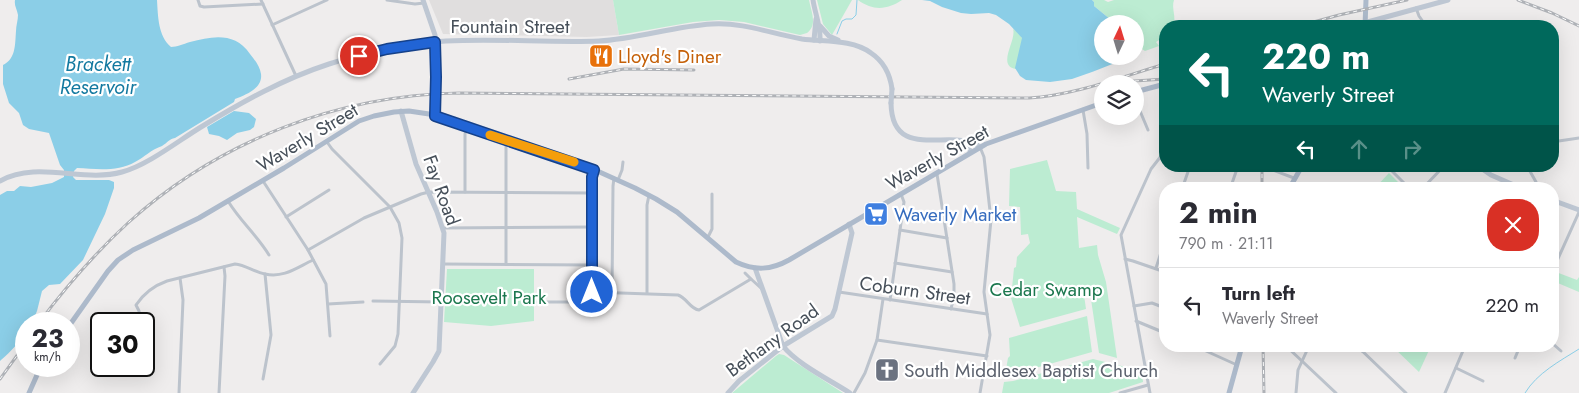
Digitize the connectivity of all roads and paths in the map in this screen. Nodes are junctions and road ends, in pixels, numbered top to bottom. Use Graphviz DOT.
graph roads {
  1 [pos="198,0"];
  2 [pos="327,0"];
  3 [pos="387,0"];
  4 [pos="812,0"];
  5 [pos="1366,0"];
  6 [pos="1448,0"];
  7 [pos="424,1"];
  8 [pos="262,2"];
  9 [pos="1416,8"];
  10 [pos="1365,20"];
  11 [pos="1380,20"];
  12 [pos="1422,20"];
  13 [pos="272,25"];
  14 [pos="818,25"];
  15 [pos="801,38"];
  16 [pos="817,41"];
  17 [pos="435,42"];
  18 [pos="848,44"];
  19 [pos="296,76"];
  20 [pos="1159,86"];
  21 [pos="1144,90"];
  22 [pos="1094,106"];
  23 [pos="1082,110"];
  24 [pos="401,111"];
  25 [pos="435,116"];
  26 [pos="1144,120"];
  27 [pos="467,127"];
  28 [pos="1148,130"];
  29 [pos="1579,138"];
  30 [pos="956,140"];
  31 [pos="326,141"];
  32 [pos="506,141"];
  33 [pos="1559,141"];
  34 [pos="980,147"];
  35 [pos="971,152"];
  36 [pos="1159,159"];
  37 [pos="623,162"];
  38 [pos="1088,168"];
  39 [pos="594,170"];
  40 [pos="937,172"];
  41 [pos="1278,172"];
  42 [pos="1298,172"];
  43 [pos="1393,172"];
  44 [pos="1438,172"];
  45 [pos="1487,172"];
  46 [pos="1294,178"];
  47 [pos="616,179"];
  48 [pos="0,181"];
  49 [pos="263,181"];
  50 [pos="1292,182"];
  51 [pos="1403,182"];
  52 [pos="1429,182"];
  53 [pos="1507,182"];
  54 [pos="329,190"];
  55 [pos="429,192"];
  56 [pos="465,192"];
  57 [pos="506,192"];
  58 [pos="592,193"];
  59 [pos="712,194"];
  60 [pos="901,194"];
  61 [pos="649,195"];
  62 [pos="228,201"];
  63 [pos="1559,203"];
  64 [pos="390,207"];
  65 [pos="1579,211"];
  66 [pos="286,217"];
  67 [pos="849,224"];
  68 [pos="506,227"];
  69 [pos="592,227"];
  70 [pos="444,228"];
  71 [pos="900,230"];
  72 [pos="707,238"];
  73 [pos="947,238"];
  74 [pos="308,250"];
  75 [pos="269,255"];
  76 [pos="1559,256"];
  77 [pos="1159,259"];
  78 [pos="313,260"];
  79 [pos="1125,260"];
  80 [pos="895,263"];
  81 [pos="443,264"];
  82 [pos="506,264"];
  83 [pos="592,265"];
  84 [pos="224,267"];
  85 [pos="756,268"];
  86 [pos="1156,268"];
  87 [pos="1159,269"];
  88 [pos="952,272"];
  89 [pos="745,273"];
  90 [pos="265,274"];
  91 [pos="180,278"];
  92 [pos="751,279"];
  93 [pos="763,290"];
  94 [pos="592,292"];
  95 [pos="612,292"];
  96 [pos="839,292"];
  97 [pos="647,294"];
  98 [pos="883,299"];
  99 [pos="890,300"];
  100 [pos="373,301"];
  101 [pos="400,301"];
  102 [pos="363,302"];
  103 [pos="442,302"];
  104 [pos="536,302"];
  105 [pos="592,302"];
  106 [pos="328,304"];
  107 [pos="1134,306"];
  108 [pos="1159,306"];
  109 [pos="592,309"];
  110 [pos="951,309"];
  111 [pos="79,312"];
  112 [pos="139,312"];
  113 [pos="987,314"];
  114 [pos="1136,321"];
  115 [pos="1159,331"];
  116 [pos="330,336"];
  117 [pos="877,340"];
  118 [pos="783,346"];
  119 [pos="1559,349"];
  120 [pos="1562,351"];
  121 [pos="1208,352"];
  122 [pos="1240,352"];
  123 [pos="1292,352"];
  124 [pos="1307,352"];
  125 [pos="1363,352"];
  126 [pos="1463,352"];
  127 [pos="1518,352"];
  128 [pos="986,356"];
  129 [pos="1515,358"];
  130 [pos="1302,361"];
  131 [pos="380,364"];
  132 [pos="1237,365"];
  133 [pos="1456,368"];
  134 [pos="36,377"];
  135 [pos="263,379"];
  136 [pos="1483,381"];
  137 [pos="1148,385"];
  138 [pos="29,393"];
  139 [pos="179,393"];
  140 [pos="219,393"];
  141 [pos="413,393"];
  142 [pos="728,393"];
  143 [pos="850,393"];
  144 [pos="854,393"];
  145 [pos="980,393"];
  146 [pos="1120,393"];
  147 [pos="1150,393"];
  148 [pos="1229,393"];
  149 [pos="1296,393"];
  150 [pos="1336,393"];
  151 [pos="1406,393"];
  152 [pos="1445,393"];
  1 -- 8 [label="street"];
  2 -- 13 [label="street"];
  3 -- 7 [label="street"];
  4 -- 14 [label="street"];
  5 -- 10 [label="main road"];
  6 -- 9 [label="street"];
  7 -- 17 [label="street"];
  8 -- 13 [label="street"];
  9 -- 11 [label="street"];
  9 -- 12 [label="street"];
  13 -- 19 [label="street"];
  14 -- 15 [label="street"];
  14 -- 16 [label="street"];
  14 -- 18 [label="street"];
  15 -- 16 [label="street, Fountain Street"];
  15 -- 17 [label="street, Fountain Street"];
  16 -- 18 [label="street, Fountain Street"];
  17 -- 19 [label="street, Fountain Street"];
  17 -- 25 [label="street, bridge"];
  18 -- 30 [label="street, Fountain Street, bridge"];
  19 -- 48 [label="street, Fountain Street"];
  20 -- 21 [label="main road"];
  22 -- 23 [label="main road, Waverly Street"];
  23 -- 34 [label="main road, Waverly Street"];
  23 -- 38 [label="street"];
  24 -- 25 [label="main road, Waverly Street"];
  24 -- 31 [label="main road, Waverly Street"];
  24 -- 55 [label="street, Fay Road"];
  25 -- 27 [label="main road, Waverly Street"];
  26 -- 28 [label="street"];
  27 -- 32 [label="main road, Waverly Street"];
  27 -- 56 [label="street"];
  29 -- 33 [label="street"];
  30 -- 34 [label="street, Fountain Street"];
  30 -- 35 [label="street"];
  31 -- 49 [label="main road, Waverly Street"];
  31 -- 64 [label="street"];
  32 -- 39 [label="main road, Waverly Street"];
  32 -- 57 [label="street"];
  34 -- 35 [label="main road, Waverly Street"];
  34 -- 113 [label="street"];
  35 -- 40 [label="main road, Waverly Street"];
  36 -- 79 [label="street"];
  37 -- 47 [label="street"];
  39 -- 47 [label="main road, Waverly Street"];
  39 -- 58 [label="street"];
  40 -- 60 [label="main road, Waverly Street"];
  40 -- 73 [label="street"];
  41 -- 46 [label="street"];
  42 -- 46 [label="main road"];
  43 -- 51 [label="street"];
  44 -- 52 [label="street"];
  45 -- 53 [label="street"];
  46 -- 50 [label="main road"];
  47 -- 61 [label="main road, Waverly Street"];
  47 -- 95 [label="street"];
  49 -- 62 [label="main road, Waverly Street"];
  49 -- 66 [label="street"];
  54 -- 66 [label="street"];
  55 -- 56 [label="street"];
  55 -- 64 [label="street"];
  55 -- 70 [label="street, Fay Road"];
  56 -- 57 [label="street"];
  57 -- 58 [label="street"];
  57 -- 68 [label="street"];
  58 -- 69 [label="street"];
  59 -- 72 [label="street"];
  60 -- 67 [label="main road, Waverly Street"];
  60 -- 71 [label="street"];
  61 -- 72 [label="main road, Waverly Street"];
  61 -- 97 [label="street"];
  62 -- 75 [label="street"];
  62 -- 111 [label="main road, Waverly Street"];
  63 -- 65 [label="street"];
  64 -- 74 [label="street"];
  64 -- 101 [label="street"];
  65 -- 76 [label="street"];
  66 -- 74 [label="street"];
  67 -- 85 [label="main road, Waverly Street"];
  67 -- 96 [label="street, Bethany Road"];
  68 -- 69 [label="street"];
  68 -- 70 [label="street"];
  68 -- 82 [label="street"];
  69 -- 83 [label="street"];
  70 -- 81 [label="street, Fay Road"];
  71 -- 73 [label="street"];
  71 -- 80 [label="street"];
  72 -- 85 [label="main road, Waverly Street"];
  73 -- 88 [label="street"];
  74 -- 78 [label="street"];
  77 -- 86 [label="street"];
  78 -- 90 [label="street"];
  78 -- 106 [label="street"];
  79 -- 86 [label="street"];
  79 -- 107 [label="street"];
  80 -- 88 [label="street"];
  80 -- 99 [label="street"];
  81 -- 82 [label="street"];
  81 -- 103 [label="street, Fay Road"];
  82 -- 83 [label="street"];
  83 -- 94 [label="street"];
  84 -- 90 [label="street"];
  84 -- 91 [label="street"];
  84 -- 140 [label="street"];
  85 -- 93 [label="street"];
  86 -- 87 [label="street"];
  88 -- 110 [label="street"];
  89 -- 92 [label="street"];
  90 -- 135 [label="street"];
  91 -- 112 [label="street"];
  91 -- 139 [label="street"];
  92 -- 93 [label="street"];
  92 -- 97 [label="street"];
  93 -- 118 [label="street"];
  94 -- 95 [label="street"];
  94 -- 105 [label="street"];
  95 -- 97 [label="street"];
  96 -- 98 [label="street, Coburn Street"];
  96 -- 118 [label="street, Bethany Road"];
  98 -- 99 [label="street, Coburn Street"];
  98 -- 117 [label="street"];
  99 -- 110 [label="street, Coburn Street"];
  100 -- 101 [label="street"];
  101 -- 103 [label="street"];
  101 -- 131 [label="street"];
  102 -- 106 [label="street"];
  103 -- 141 [label="street, Fay Road"];
  104 -- 105 [label="street"];
  105 -- 109 [label="street"];
  106 -- 116 [label="street"];
  107 -- 108 [label="street"];
  107 -- 114 [label="street"];
  110 -- 113 [label="street, Coburn Street"];
  113 -- 128 [label="street"];
  114 -- 115 [label="street"];
  114 -- 137 [label="street"];
  117 -- 128 [label="street"];
  117 -- 144 [label="street"];
  118 -- 142 [label="street, Bethany Road"];
  118 -- 143 [label="street"];
  119 -- 120 [label="street"];
  121 -- 132 [label="street"];
  122 -- 132 [label="main road"];
  123 -- 130 [label="street"];
  124 -- 130 [label="street"];
  125 -- 151 [label="street"];
  126 -- 133 [label="street"];
  127 -- 129 [label="street"];
  128 -- 145 [label="street"];
  130 -- 149 [label="street"];
  130 -- 150 [label="street"];
  132 -- 148 [label="main road"];
  133 -- 136 [label="street"];
  133 -- 152 [label="street"];
  134 -- 138 [label="main road"];
  137 -- 146 [label="street"];
  137 -- 147 [label="street"];
}
